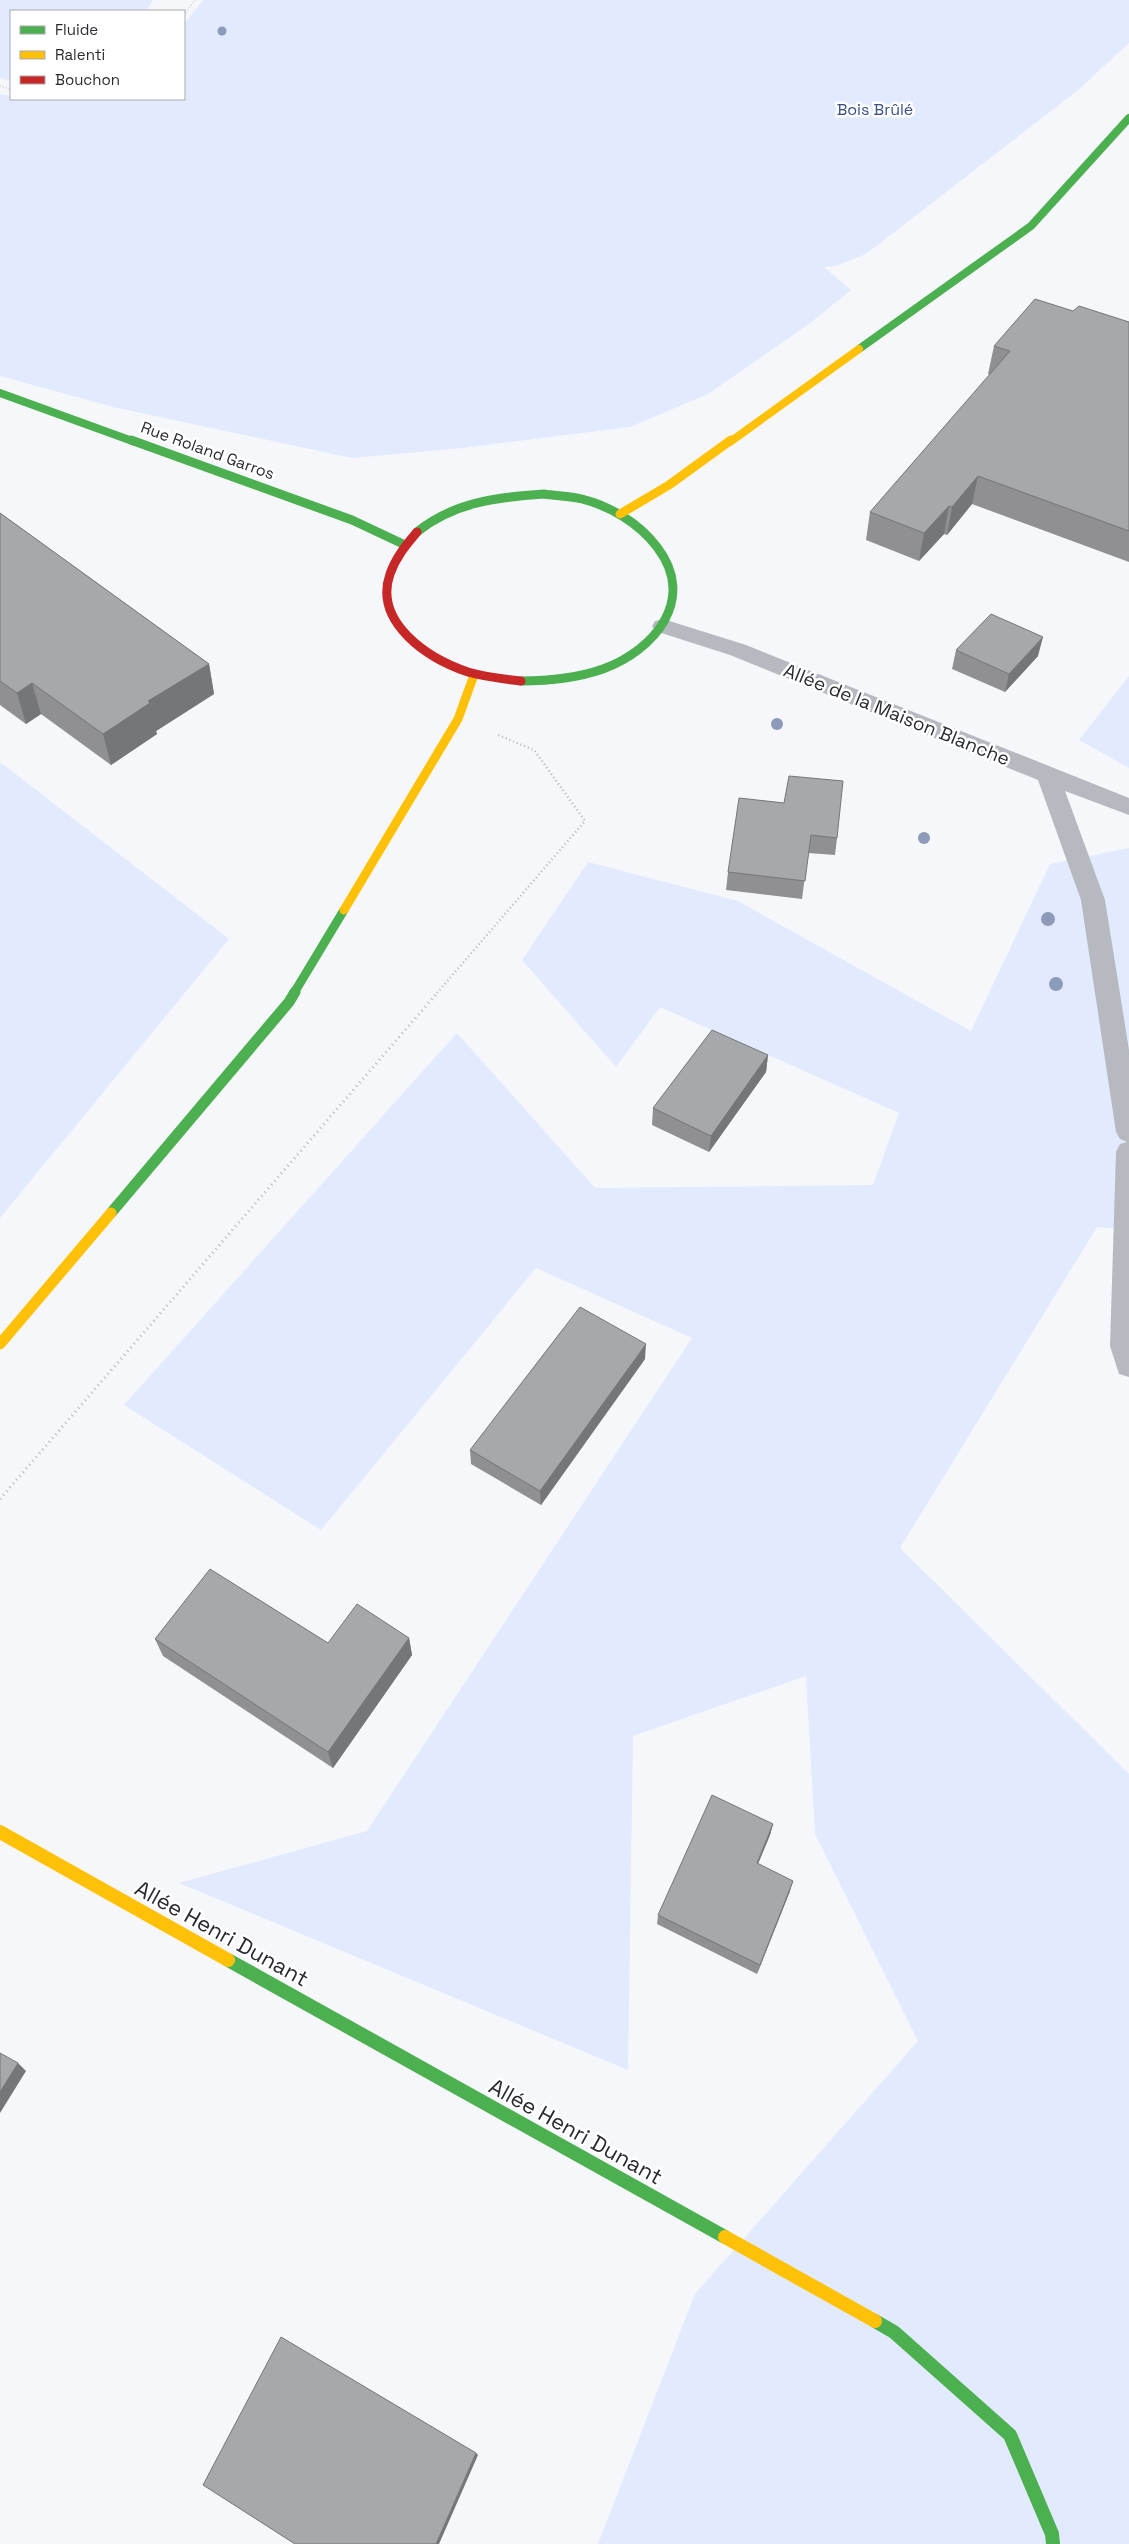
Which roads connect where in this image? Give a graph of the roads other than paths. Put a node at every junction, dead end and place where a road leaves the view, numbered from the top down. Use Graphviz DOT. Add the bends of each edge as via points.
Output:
graph roads {
  1 [pos="1129,118"];
  2 [pos="0,393"];
  3 [pos="620,514"];
  4 [pos="404,544"];
  5 [pos="662,626"];
  6 [pos="474,674"];
  7 [pos="1048,774"];
  8 [pos="1129,807"];
  9 [pos="1129,1132"];
  10 [pos="1129,1152"];
  11 [pos="0,1344"];
  12 [pos="1129,1365"];
  13 [pos="0,1832"];
  14 [pos="1053,2544"];
  1 -- 3 [label="main road" via="1031,226 669,485"];
  2 -- 4 [label="main road, Rue Roland Garros" via="352,520"];
  3 -- 4 [label="main road" via="584,500 560,496 502,496 463,505 429,521"];
  3 -- 5 [label="main road" via="652,536 671,564 675,595"];
  4 -- 6 [label="main road" via="388,572 387,603 403,633 433,658"];
  5 -- 6 [label="main road" via="638,650 604,669 571,677 518,682"];
  5 -- 7 [label="street, Allée de la Maison Blanche" via="738,650"];
  6 -- 11 [label="main road" via="458,719 289,1002"];
  7 -- 8 [label="street, Allée de la Maison Blanche"];
  7 -- 9 [label="street" via="1093,900"];
  10 -- 12 [label="street" via="1124,1346"];
  13 -- 14 [label="main road, Allée Henri Dunant" via="894,2332 1010,2435 1052,2534"];
}
